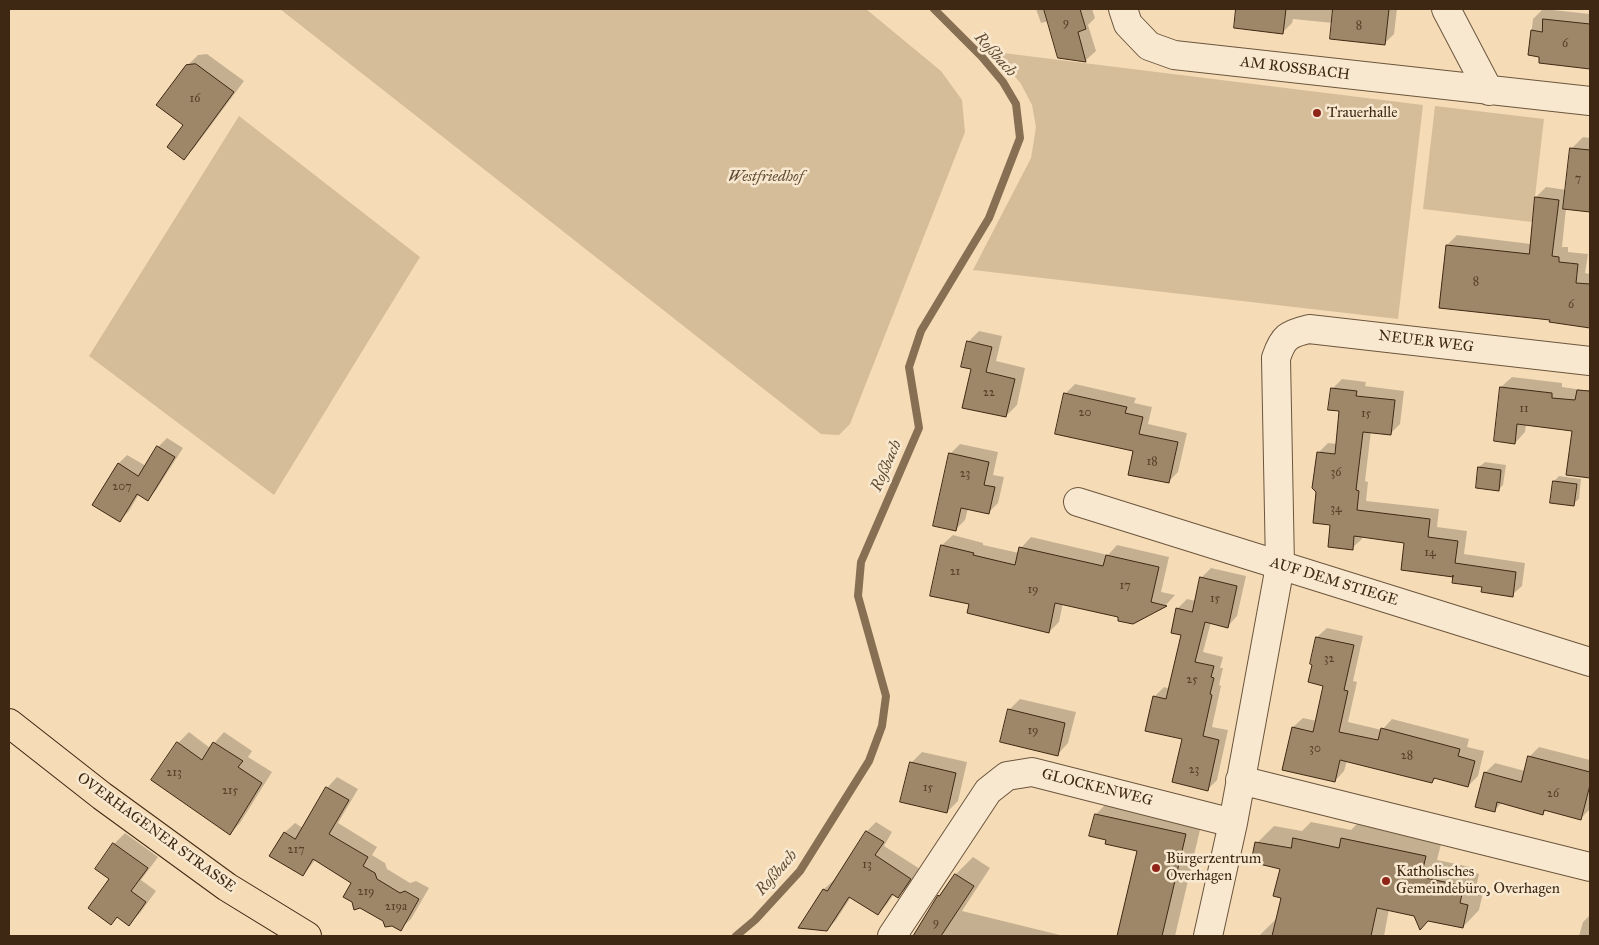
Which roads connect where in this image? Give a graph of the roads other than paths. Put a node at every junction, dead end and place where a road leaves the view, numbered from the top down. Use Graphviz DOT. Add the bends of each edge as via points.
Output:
graph roads {
  1 [pos="1123,9"];
  2 [pos="1446,9"];
  3 [pos="1489,91"];
  4 [pos="1590,101"];
  5 [pos="1590,361"];
  6 [pos="1078,502"];
  7 [pos="1280,566"];
  8 [pos="1590,662"];
  9 [pos="9,724"];
  10 [pos="1240,780"];
  11 [pos="1233,823"];
  12 [pos="1590,867"];
  13 [pos="307,936"];
  14 [pos="892,936"];
  15 [pos="1208,936"];
  1 -- 3 [label="street, AM ROSSBACH" via="1128,24 1149,46 1174,55"];
  2 -- 3 [label="street"];
  3 -- 4 [label="street, AM ROSSBACH"];
  5 -- 7 [label="street, NEUER WEG" via="1309,329 1291,334 1280,344 1276,358"];
  6 -- 7 [label="street, AUF DEM STIEGE"];
  7 -- 8 [label="street, AUF DEM STIEGE"];
  7 -- 10 [label="street"];
  9 -- 13 [label="main road, OVERHAGENER STRASSE" via="227,887"];
  10 -- 11 [label="street"];
  10 -- 12 [label="street"];
  11 -- 14 [label="street, GLOCKENWEG" via="1032,772 1007,776 988,791"];
  11 -- 15 [label="street"];
}
